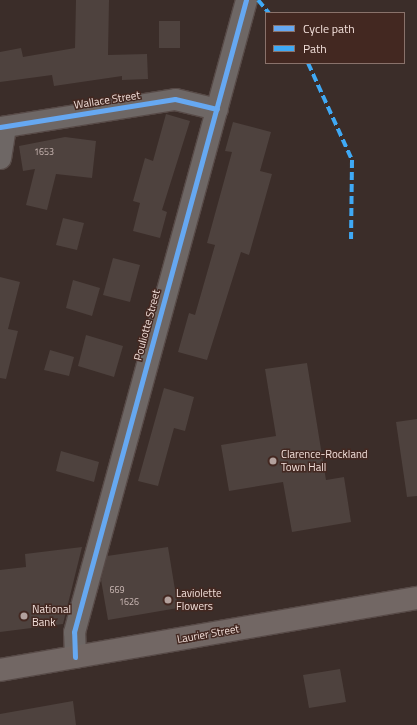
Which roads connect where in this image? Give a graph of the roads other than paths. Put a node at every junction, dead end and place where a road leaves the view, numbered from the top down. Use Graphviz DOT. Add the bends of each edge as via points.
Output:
graph roads {
  1 [pos="246,0"];
  2 [pos="217,108"];
  3 [pos="3,126"];
  4 [pos="0,158"];
  5 [pos="417,598"];
  6 [pos="75,657"];
  7 [pos="0,670"];
  1 -- 2 [label="street, Pouliotte Street"];
  2 -- 3 [label="street, Wallace Street" via="176,99"];
  2 -- 6 [label="street, Pouliotte Street" via="74,632"];
  3 -- 4 [label="street"];
  5 -- 6 [label="main road, Laurier Street"];
  6 -- 7 [label="main road, Laurier Street"];
}
